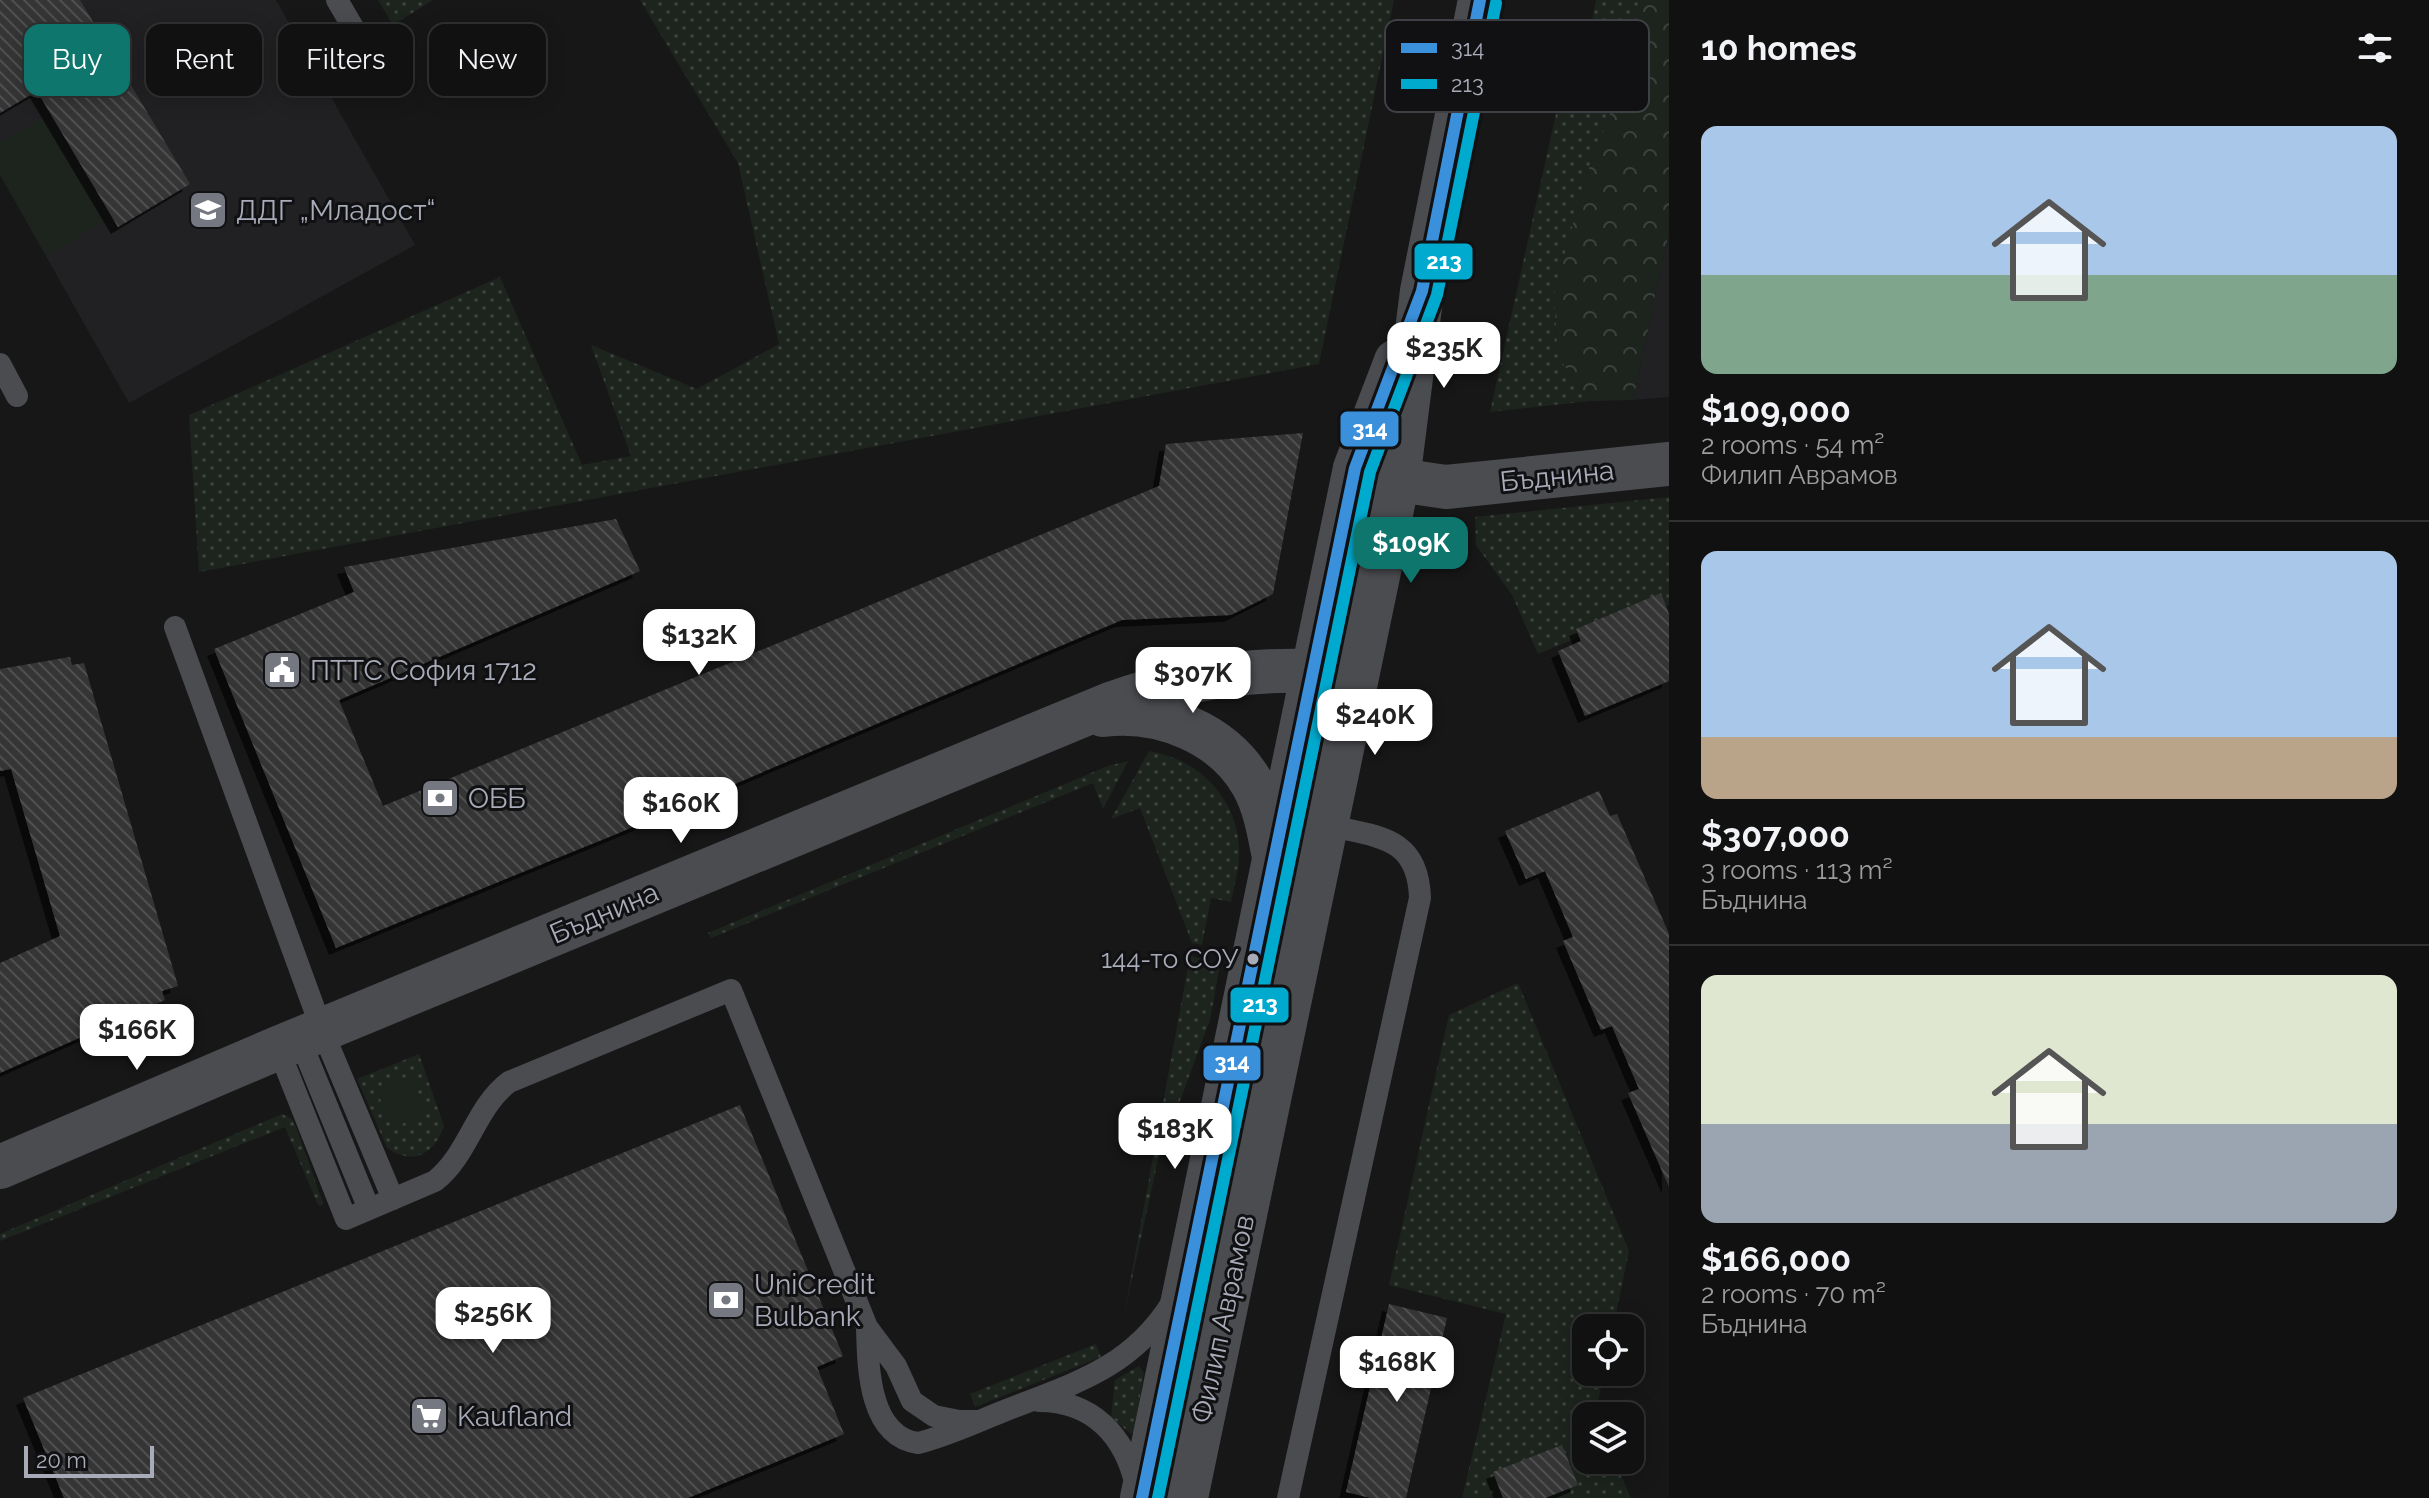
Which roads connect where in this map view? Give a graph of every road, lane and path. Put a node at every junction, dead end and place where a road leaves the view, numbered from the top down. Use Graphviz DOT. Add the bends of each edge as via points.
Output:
graph roads {
  1 [pos="337,0"];
  2 [pos="1480,0"];
  3 [pos="1476,20"];
  4 [pos="351,24"];
  5 [pos="1458,112"];
  6 [pos="1422,291"];
  7 [pos="0,364"];
  8 [pos="17,396"];
  9 [pos="1669,464"];
  10 [pos="1398,480"];
  11 [pos="175,627"];
  12 [pos="1313,670"];
  13 [pos="1357,675"];
  14 [pos="1065,722"];
  15 [pos="1326,825"];
  16 [pos="1274,857"];
  17 [pos="300,1040"];
  18 [pos="0,1167"];
  19 [pos="393,1199"];
  20 [pos="369,1209"];
  21 [pos="1190,1268"];
  22 [pos="867,1327"];
  23 [pos="1026,1402"];
  24 [pos="978,1421"];
  25 [pos="1139,1498"];
  26 [pos="1186,1498"];
  27 [pos="1288,1498"];
  1 -- 4 [label="lane"];
  2 -- 3 [label="street, Филип Аврамов"];
  5 -- 6 [label="street, Филип Аврамов"];
  6 -- 10 [label="street, Филип Аврамов"];
  6 -- 12 [label="street, Филип Аврамов" via="1355,468"];
  7 -- 8 [label="lane"];
  9 -- 10 [label="street, Бъднина" via="1446,487"];
  10 -- 13 [label="street, Филип Аврамов"];
  11 -- 17 [label="lane"];
  12 -- 13 [label="street, Бъднина"];
  12 -- 14 [label="street, Бъднина" via="1204,678 1153,689"];
  12 -- 16 [label="street, Филип Аврамов"];
  13 -- 15 [label="street, Филип Аврамов"];
  14 -- 16 [label="street" via="1139,713 1174,722 1211,741 1252,784"];
  14 -- 17 [label="street, Бъднина"];
  15 -- 26 [label="street, Филип Аврамов"];
  15 -- 27 [label="lane" via="1391,841 1404,851 1415,865 1420,898"];
  16 -- 21 [label="street, Филип Аврамов"];
  17 -- 18 [label="street, Бъднина"];
  17 -- 19 [label="lane"];
  17 -- 20 [label="lane"];
  17 -- 20 [label="lane" via="346,1219"];
  19 -- 20 [label="lane"];
  19 -- 22 [label="lane" via="447,1172 485,1108 509,1082 731,990"];
  21 -- 23 [label="lane" via="1166,1312 1126,1356 1087,1380"];
  21 -- 25 [label="street, Филип Аврамов"];
  22 -- 24 [label="lane" via="896,1366 908,1396 924,1410 945,1419"];
  22 -- 24 [label="lane" via="870,1382 893,1434 918,1443"];
  23 -- 24 [label="lane"];
  23 -- 25 [label="lane" via="1065,1403 1099,1420 1120,1443"];
}
